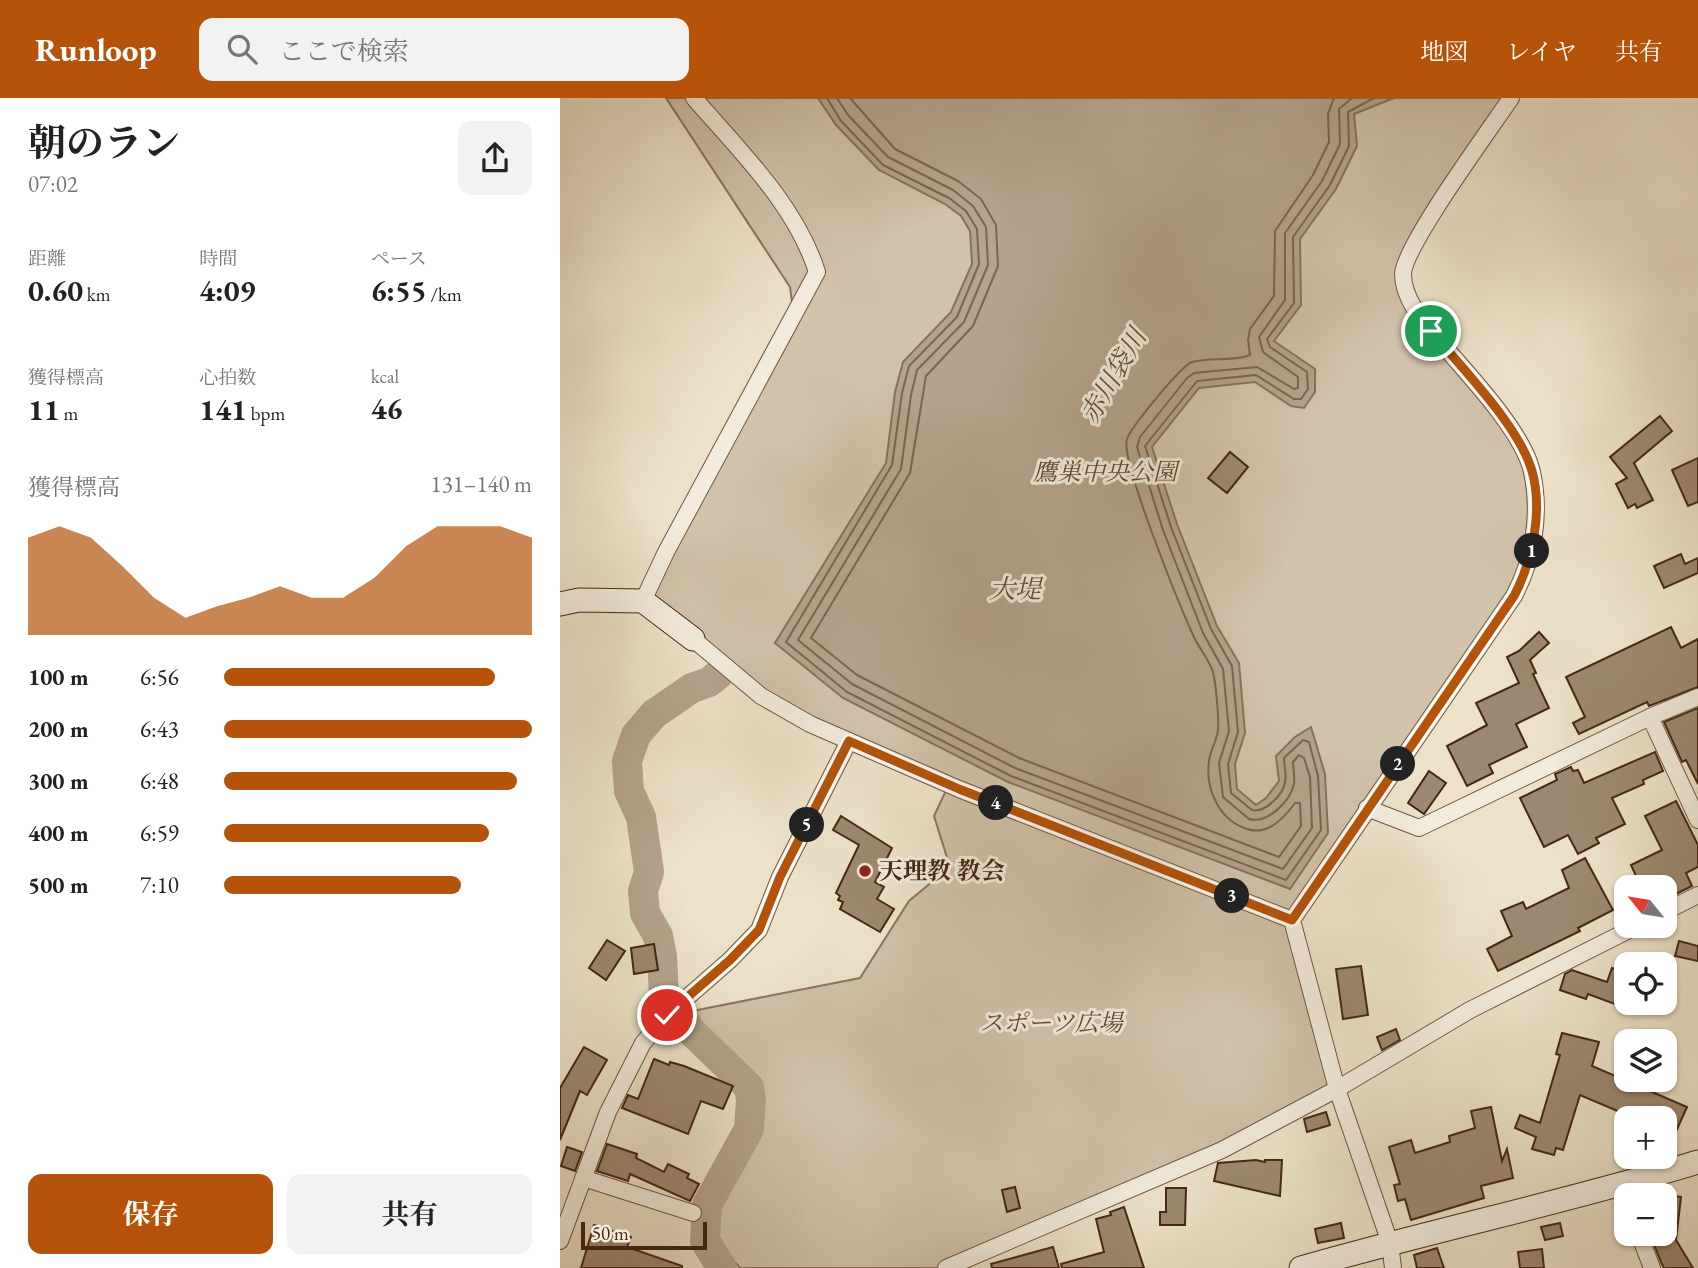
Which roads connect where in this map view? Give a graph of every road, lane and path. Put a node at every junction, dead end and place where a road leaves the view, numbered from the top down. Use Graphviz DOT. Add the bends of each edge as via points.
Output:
graph roads {
  1 [pos="694,98"];
  2 [pos="1511,98"];
  3 [pos="643,601"];
  4 [pos="560,604"];
  5 [pos="693,639"];
  6 [pos="1698,697"];
  7 [pos="1650,717"];
  8 [pos="849,741"];
  9 [pos="1367,808"];
  10 [pos="1698,820"];
  11 [pos="1698,895"];
  12 [pos="1677,906"];
  13 [pos="1292,920"];
  14 [pos="1614,938"];
  15 [pos="1337,1089"];
  16 [pos="1698,1162"];
  17 [pos="583,1178"];
  18 [pos="1651,1183"];
  19 [pos="1614,1194"];
  20 [pos="693,1213"];
  21 [pos="560,1241"];
  22 [pos="1390,1242"];
  23 [pos="1644,1246"];
  24 [pos="946,1268"];
  25 [pos="1301,1268"];
  26 [pos="1393,1268"];
  27 [pos="1652,1268"];
  1 -- 3 [label="street" via="790,216 809,247 817,272"];
  2 -- 9 [label="street" via="1416,241 1403,273 1410,302 1503,417 1532,470 1534,541 1514,596"];
  3 -- 4 [label="street"];
  3 -- 5 [label="street"];
  5 -- 8 [label="street" via="761,696"];
  6 -- 7 [label="street"];
  7 -- 9 [label="street" via="1419,828"];
  7 -- 10 [label="street"];
  8 -- 13 [label="street"];
  8 -- 17 [label="street" via="780,877 759,930 643,1043 608,1112"];
  9 -- 13 [label="street"];
  11 -- 12 [label="street"];
  13 -- 15 [label="street"];
  14 -- 15 [label="street" via="1470,1010"];
  15 -- 22 [label="street"];
  15 -- 24 [label="street" via="1222,1150"];
  16 -- 18 [label="street"];
  17 -- 20 [label="street"];
  17 -- 21 [label="street"];
  19 -- 22 [label="street"];
  22 -- 25 [label="street"];
  22 -- 26 [label="street"];
  23 -- 27 [label="street"];
}
